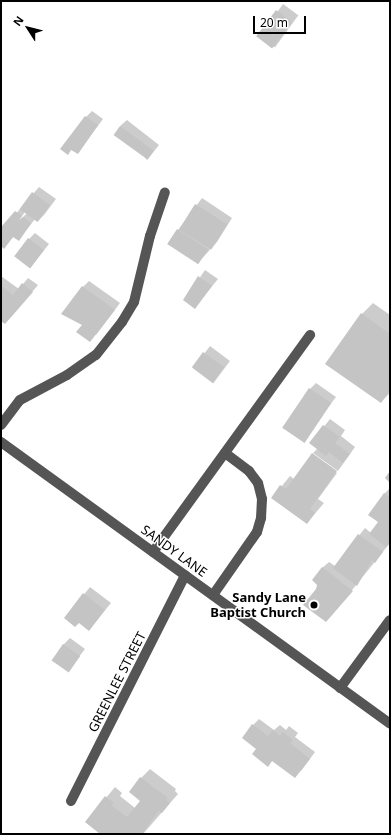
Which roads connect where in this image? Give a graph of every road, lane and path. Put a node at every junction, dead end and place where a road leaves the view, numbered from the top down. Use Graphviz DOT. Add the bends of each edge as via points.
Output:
graph roads {
  1 [pos="165,192"];
  2 [pos="310,335"];
  3 [pos="1,425"];
  4 [pos="1,442"];
  5 [pos="225,453"];
  6 [pos="153,552"];
  7 [pos="185,575"];
  8 [pos="213,595"];
  9 [pos="390,620"];
  10 [pos="340,688"];
  11 [pos="390,724"];
  12 [pos="71,801"];
  1 -- 3 [label="street" via="150,236 134,302 122,322 96,355 67,375 20,400"];
  2 -- 5 [label="street"];
  4 -- 6 [label="street, SANDY LANE"];
  5 -- 6 [label="street"];
  5 -- 8 [label="street" via="249,471 258,483 262,499 261,518 257,532"];
  6 -- 7 [label="street, SANDY LANE"];
  7 -- 8 [label="street, SANDY LANE"];
  7 -- 12 [label="street, GREENLEE STREET"];
  8 -- 10 [label="street, SANDY LANE"];
  9 -- 10 [label="street"];
  10 -- 11 [label="street, SANDY LANE"];
}
